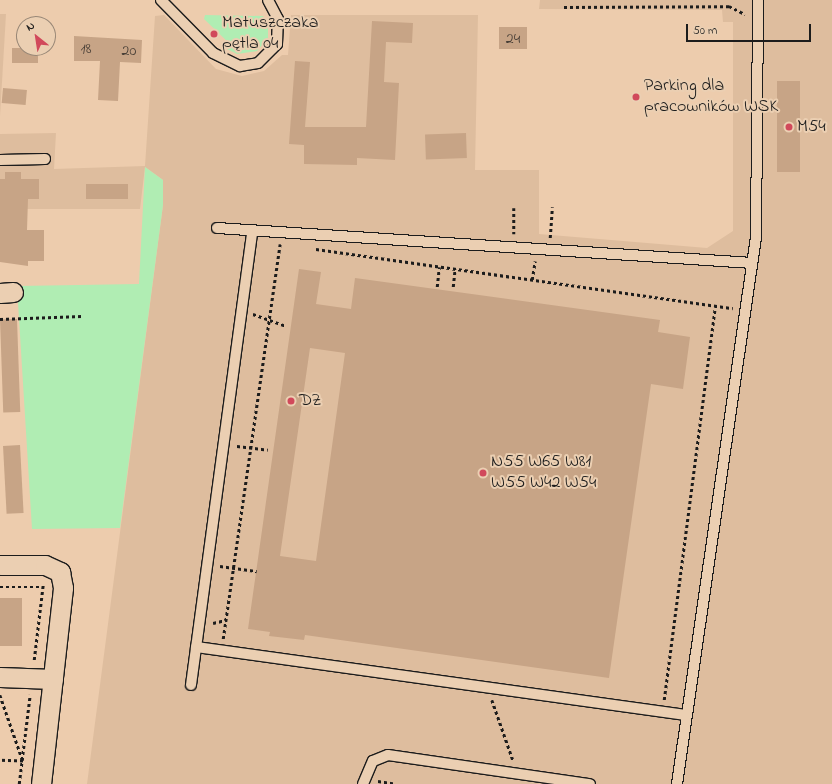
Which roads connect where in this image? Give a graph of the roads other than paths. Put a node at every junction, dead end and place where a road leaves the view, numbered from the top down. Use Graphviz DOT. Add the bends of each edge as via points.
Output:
graph roads {
  1 [pos="161,0"];
  2 [pos="268,0"];
  3 [pos="758,0"];
  4 [pos="45,159"];
  5 [pos="0,160"];
  6 [pos="216,228"];
  7 [pos="252,231"];
  8 [pos="752,263"];
  9 [pos="0,560"];
  10 [pos="0,565"];
  11 [pos="196,647"];
  12 [pos="0,677"];
  13 [pos="53,679"];
  14 [pos="191,684"];
  15 [pos="686,715"];
  16 [pos="41,784"];
  17 [pos="364,784"];
  18 [pos="590,784"];
  19 [pos="677,784"];
  1 -- 2 [label="lane" via="213,53 240,66 258,63 277,44 280,27"];
  3 -- 8 [label="lane" via="757,220"];
  4 -- 5 [label="lane"];
  6 -- 7 [label="lane"];
  7 -- 8 [label="lane"];
  7 -- 11 [label="lane"];
  8 -- 15 [label="lane"];
  9 -- 10 [label="street"];
  10 -- 13 [label="street" via="45,565 60,572 63,588"];
  11 -- 14 [label="lane"];
  11 -- 15 [label="lane"];
  12 -- 13 [label="street"];
  13 -- 16 [label="street"];
  15 -- 19 [label="lane"];
  17 -- 18 [label="lane" via="373,760 388,755"];
}
